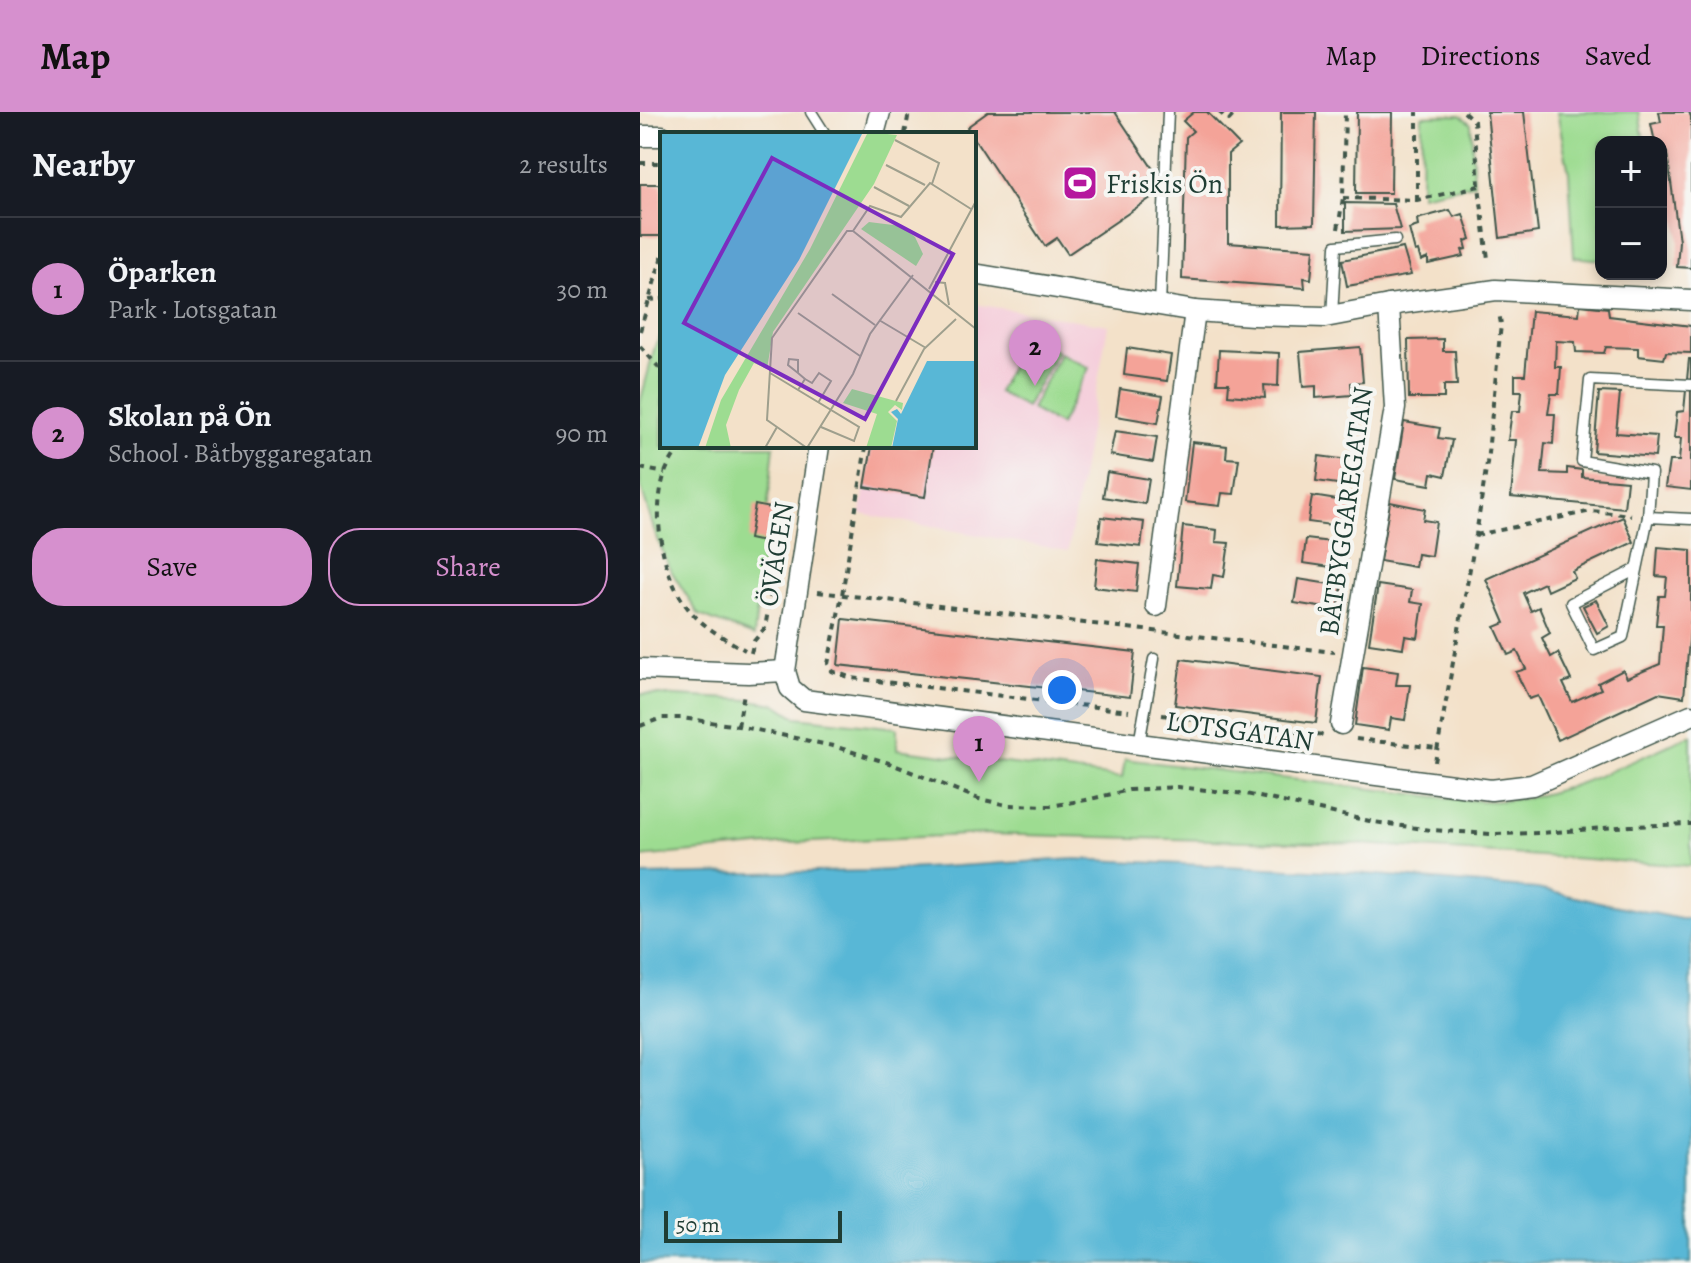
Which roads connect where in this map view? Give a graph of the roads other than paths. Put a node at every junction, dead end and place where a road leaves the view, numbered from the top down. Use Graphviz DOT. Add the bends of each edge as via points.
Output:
graph roads {
  1 [pos="811,112"];
  2 [pos="880,112"];
  3 [pos="1168,112"];
  4 [pos="824,132"];
  5 [pos="875,132"];
  6 [pos="1395,240"];
  7 [pos="976,274"];
  8 [pos="1691,300"];
  9 [pos="1160,305"];
  10 [pos="1389,305"];
  11 [pos="1195,311"];
  12 [pos="1332,316"];
  13 [pos="1691,385"];
  14 [pos="819,448"];
  15 [pos="1648,517"];
  16 [pos="1691,519"];
  17 [pos="1637,569"];
  18 [pos="1156,606"];
  19 [pos="1154,659"];
  20 [pos="640,669"];
  21 [pos="785,671"];
  22 [pos="1691,715"];
  23 [pos="1338,733"];
  24 [pos="1139,744"];
  1 -- 4 [label="lane"];
  2 -- 5 [label="street"];
  3 -- 9 [label="lane"];
  6 -- 12 [label="lane" via="1336,246"];
  7 -- 9 [label="street"];
  8 -- 10 [label="street" via="1496,290"];
  9 -- 11 [label="street"];
  10 -- 12 [label="street"];
  10 -- 23 [label="street, BÅTBYGGAREGATAN" via="1395,408"];
  11 -- 12 [label="street"];
  11 -- 18 [label="street"];
  13 -- 15 [label="lane" via="1590,380 1582,461 1651,473"];
  14 -- 21 [label="street, ÖVÄGEN"];
  15 -- 16 [label="lane"];
  15 -- 17 [label="lane"];
  17 -- 17 [label="lane" via="1571,603 1594,650 1623,637"];
  19 -- 24 [label="lane"];
  20 -- 21 [label="street"];
  21 -- 24 [label="street, LOTSGATAN" via="790,688 804,700"];
  22 -- 24 [label="street, LOTSGATAN" via="1532,785 1491,790"];
}
